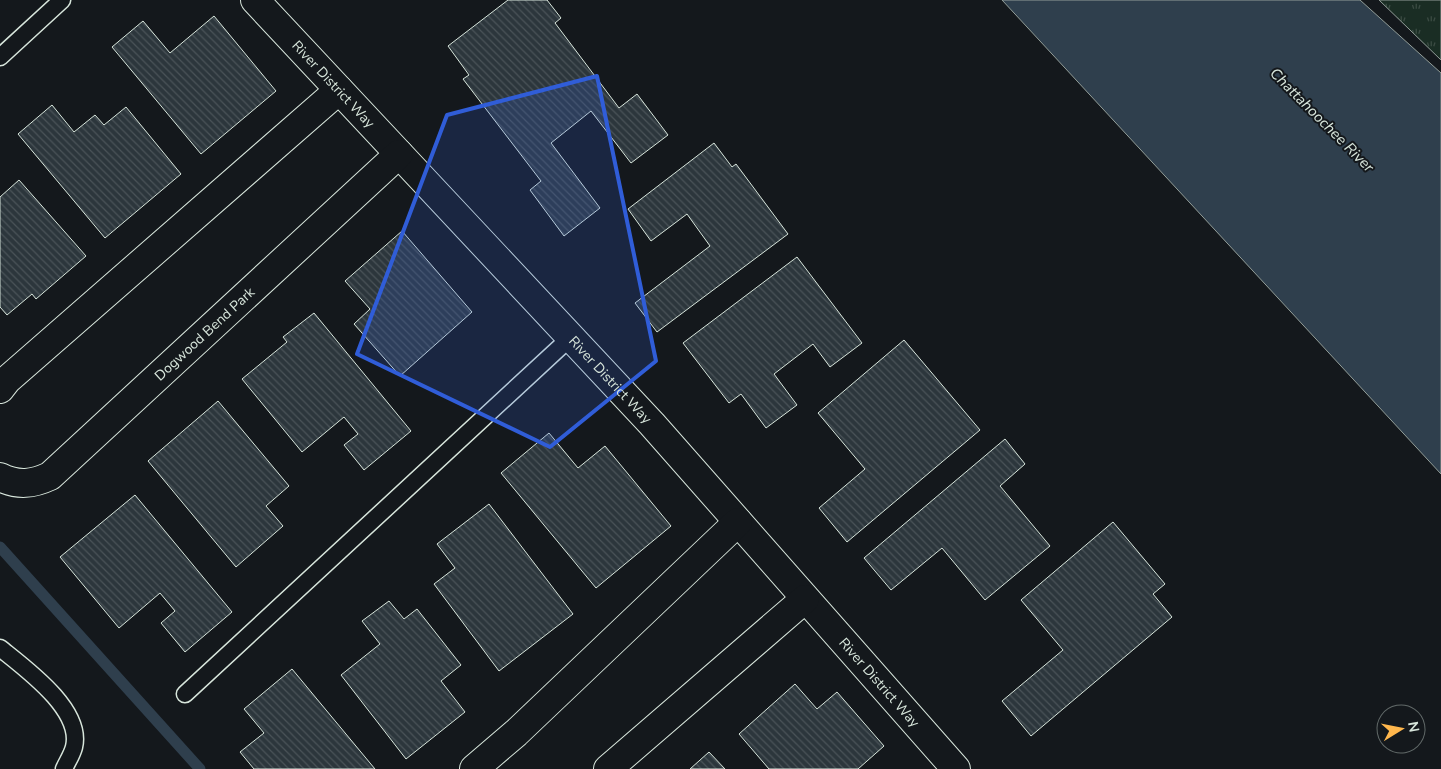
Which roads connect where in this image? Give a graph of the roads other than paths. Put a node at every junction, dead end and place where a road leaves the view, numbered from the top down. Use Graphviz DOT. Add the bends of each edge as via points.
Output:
graph roads {
  1 [pos="62,0"];
  2 [pos="255,0"];
  3 [pos="0,58"];
  4 [pos="339,90"];
  5 [pos="399,154"];
  6 [pos="571,337"];
  7 [pos="0,389"];
  8 [pos="0,477"];
  9 [pos="738,522"];
  10 [pos="805,599"];
  11 [pos="0,648"];
  12 [pos="185,694"];
  13 [pos="64,769"];
  14 [pos="474,769"];
  15 [pos="608,769"];
  16 [pos="956,769"];
  1 -- 3 [label="lane"];
  2 -- 4 [label="street, River District Way"];
  4 -- 5 [label="street, River District Way"];
  4 -- 7 [label="street"];
  5 -- 6 [label="street, River District Way"];
  5 -- 8 [label="street, Dogwood Bend Park" via="50,476 34,483 10,482"];
  6 -- 9 [label="street, River District Way"];
  6 -- 12 [label="lane"];
  9 -- 10 [label="street, River District Way"];
  9 -- 14 [label="street"];
  10 -- 15 [label="street"];
  10 -- 16 [label="street, River District Way"];
  11 -- 13 [label="lane" via="33,675 63,707 73,726 74,747"];
}
